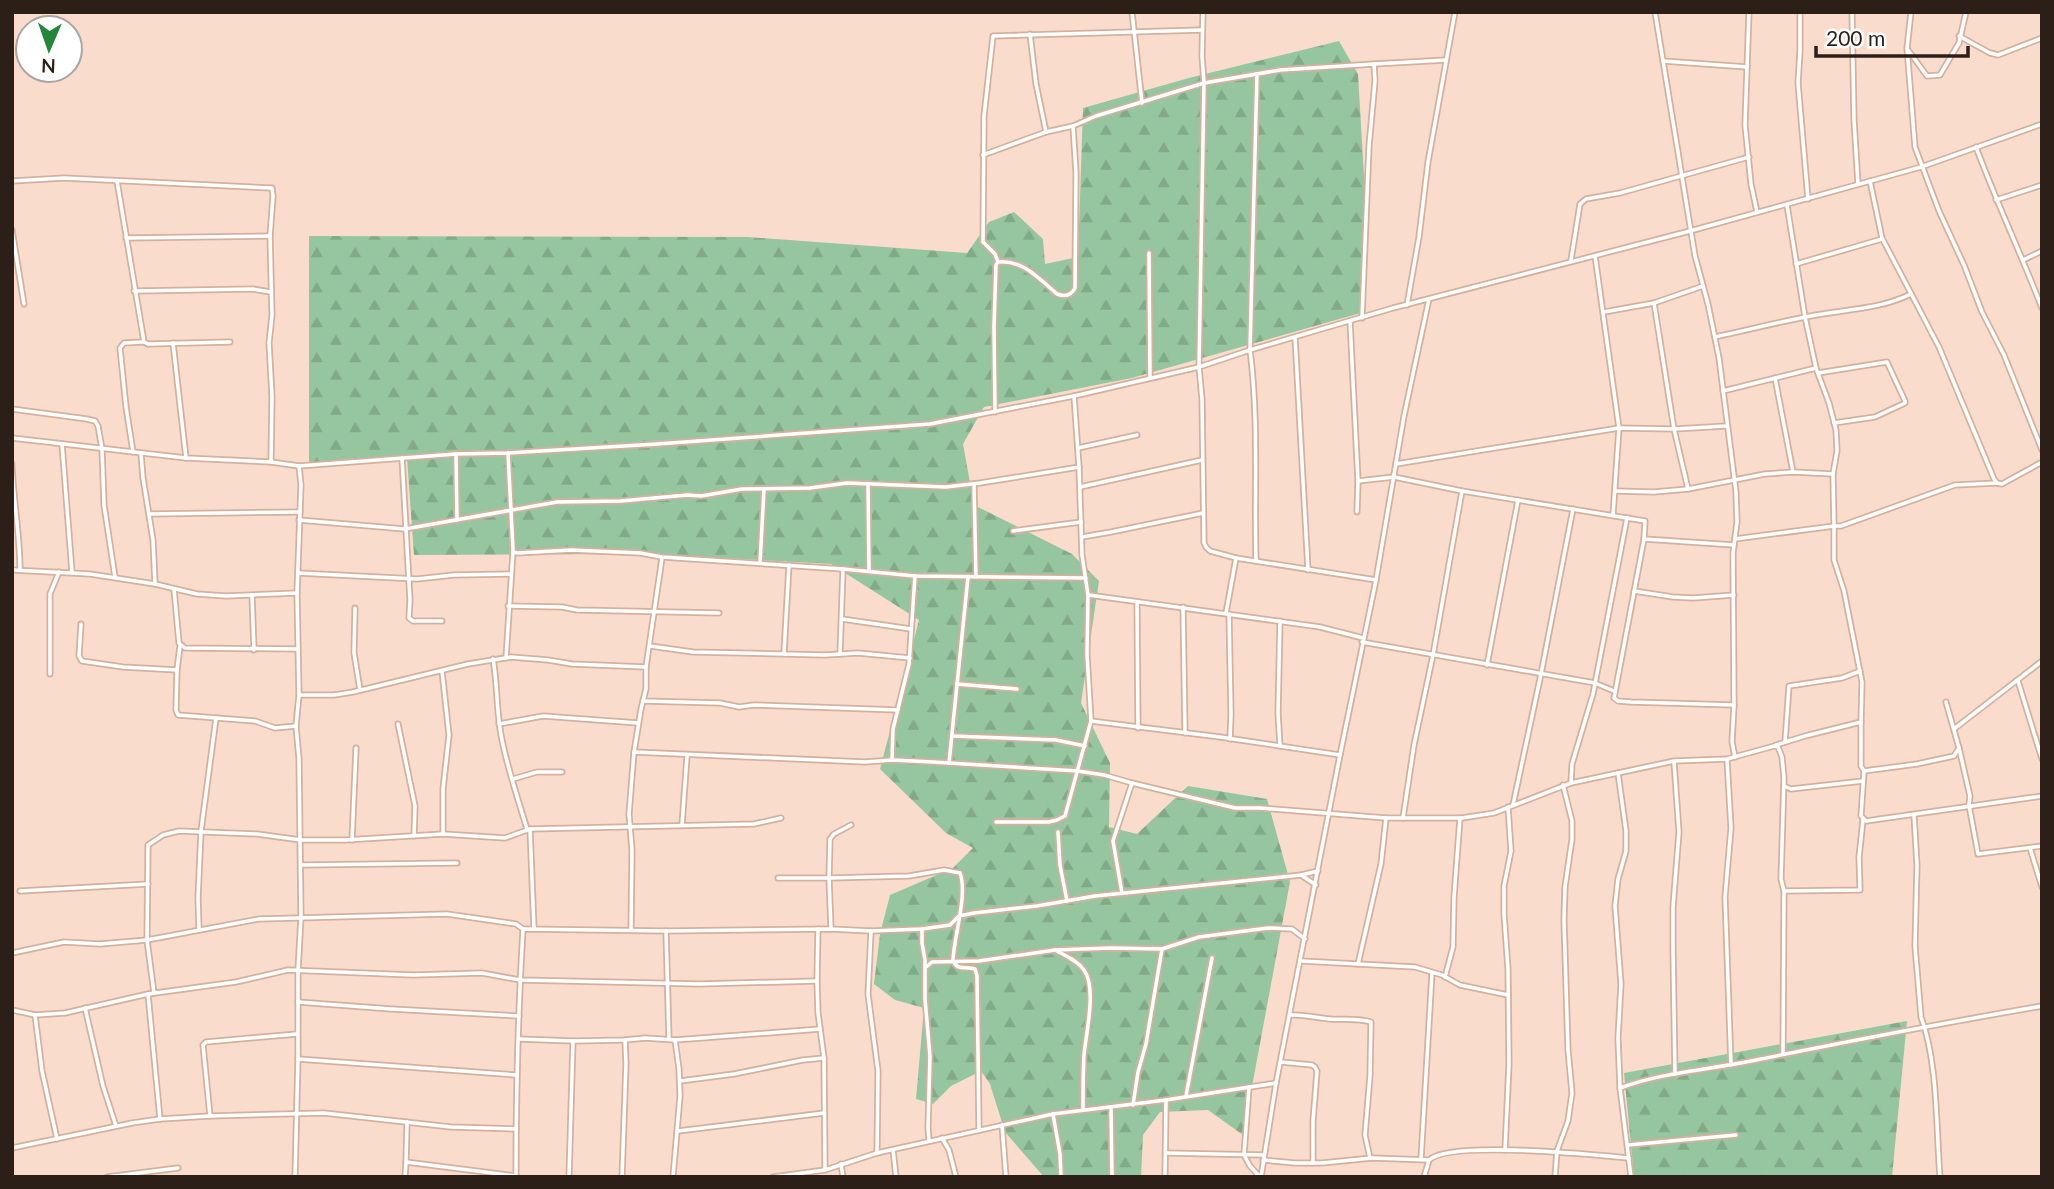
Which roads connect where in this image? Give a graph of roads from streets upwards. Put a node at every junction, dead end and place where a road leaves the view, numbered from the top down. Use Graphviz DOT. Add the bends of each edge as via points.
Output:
graph roads {
  1 [pos="1132,12"];
  2 [pos="1203,12"];
  3 [pos="1455,12"];
  4 [pos="1655,12"];
  5 [pos="1748,12"];
  6 [pos="1800,12"];
  7 [pos="1852,12"];
  8 [pos="1911,12"];
  9 [pos="1973,12"];
  10 [pos="1967,13"];
  11 [pos="1202,30"];
  12 [pos="1133,31"];
  13 [pos="1030,34"];
  14 [pos="1959,36"];
  15 [pos="2042,38"];
  16 [pos="1907,48"];
  17 [pos="1446,60"];
  18 [pos="1663,61"];
  19 [pos="1374,64"];
  20 [pos="1747,67"];
  21 [pos="1257,74"];
  22 [pos="1205,83"];
  23 [pos="1142,103"];
  24 [pos="2042,124"];
  25 [pos="1073,126"];
  26 [pos="1045,132"];
  27 [pos="1976,147"];
  28 [pos="983,155"];
  29 [pos="1749,157"];
  30 [pos="1921,167"];
  31 [pos="1681,175"];
  32 [pos="12,181"];
  33 [pos="117,181"];
  34 [pos="1870,181"];
  35 [pos="1857,184"];
  36 [pos="2042,185"];
  37 [pos="1808,199"];
  38 [pos="1996,200"];
  39 [pos="1787,205"];
  40 [pos="1757,213"];
  41 [pos="12,230"];
  42 [pos="1690,231"];
  43 [pos="270,236"];
  44 [pos="126,238"];
  45 [pos="1882,238"];
  46 [pos="2042,251"];
  47 [pos="1149,253"];
  48 [pos="1595,256"];
  49 [pos="2023,260"];
  50 [pos="1571,261"];
  51 [pos="998,262"];
  52 [pos="1796,264"];
  53 [pos="12,267"];
  54 [pos="18,267"];
  55 [pos="1703,286"];
  56 [pos="134,291"];
  57 [pos="270,292"];
  58 [pos="1911,294"];
  59 [pos="1429,299"];
  60 [pos="1654,303"];
  61 [pos="24,304"];
  62 [pos="1407,305"];
  63 [pos="2042,308"];
  64 [pos="1603,312"];
  65 [pos="1362,317"];
  66 [pos="1805,317"];
  67 [pos="1350,321"];
  68 [pos="1295,337"];
  69 [pos="1715,337"];
  70 [pos="144,342"];
  71 [pos="230,342"];
  72 [pos="173,343"];
  73 [pos="1250,350"];
  74 [pos="1199,367"];
  75 [pos="1816,368"];
  76 [pos="1818,373"];
  77 [pos="1150,378"];
  78 [pos="1775,378"];
  79 [pos="1722,391"];
  80 [pos="1074,396"];
  81 [pos="12,409"];
  82 [pos="995,412"];
  83 [pos="1834,423"];
  84 [pos="1726,426"];
  85 [pos="1619,428"];
  86 [pos="1674,429"];
  87 [pos="1137,435"];
  88 [pos="12,438"];
  89 [pos="62,444"];
  90 [pos="1078,448"];
  91 [pos="102,449"];
  92 [pos="2042,450"];
  93 [pos="133,452"];
  94 [pos="141,453"];
  95 [pos="508,453"];
  96 [pos="456,454"];
  97 [pos="186,458"];
  98 [pos="402,458"];
  99 [pos="1202,460"];
  100 [pos="271,462"];
  101 [pos="2042,462"];
  102 [pos="12,464"];
  103 [pos="1396,464"];
  104 [pos="299,466"];
  105 [pos="1079,467"];
  106 [pos="1793,472"];
  107 [pos="1833,474"];
  108 [pos="1394,477"];
  109 [pos="1734,480"];
  110 [pos="1358,481"];
  111 [pos="1997,483"];
  112 [pos="868,484"];
  113 [pos="974,484"];
  114 [pos="1080,487"];
  115 [pos="764,488"];
  116 [pos="1688,489"];
  117 [pos="13,490"];
  118 [pos="1462,491"];
  119 [pos="1615,491"];
  120 [pos="1518,500"];
  121 [pos="1573,509"];
  122 [pos="299,512"];
  123 [pos="510,512"];
  124 [pos="1357,512"];
  125 [pos="1203,513"];
  126 [pos="149,514"];
  127 [pos="1613,515"];
  128 [pos="1627,518"];
  129 [pos="299,520"];
  130 [pos="457,520"];
  131 [pos="1081,522"];
  132 [pos="1834,526"];
  133 [pos="405,529"];
  134 [pos="1013,531"];
  135 [pos="1081,537"];
  136 [pos="1644,539"];
  137 [pos="1735,539"];
  138 [pos="1734,545"];
  139 [pos="513,552"];
  140 [pos="662,557"];
  141 [pos="1236,558"];
  142 [pos="1256,561"];
  143 [pos="760,563"];
  144 [pos="789,565"];
  145 [pos="843,569"];
  146 [pos="12,570"];
  147 [pos="20,570"];
  148 [pos="1308,570"];
  149 [pos="869,571"];
  150 [pos="60,572"];
  151 [pos="72,572"];
  152 [pos="298,573"];
  153 [pos="511,575"];
  154 [pos="915,576"];
  155 [pos="115,578"];
  156 [pos="408,578"];
  157 [pos="968,578"];
  158 [pos="976,578"];
  159 [pos="1086,578"];
  160 [pos="1376,580"];
  161 [pos="156,584"];
  162 [pos="174,589"];
  163 [pos="1634,590"];
  164 [pos="298,593"];
  165 [pos="252,595"];
  166 [pos="1088,595"];
  167 [pos="1734,595"];
  168 [pos="1137,601"];
  169 [pos="508,606"];
  170 [pos="1184,607"];
  171 [pos="355,608"];
  172 [pos="653,612"];
  173 [pos="719,613"];
  174 [pos="1228,613"];
  175 [pos="842,619"];
  176 [pos="442,621"];
  177 [pos="1280,621"];
  178 [pos="81,624"];
  179 [pos="912,629"];
  180 [pos="1363,640"];
  181 [pos="180,646"];
  182 [pos="650,646"];
  183 [pos="297,649"];
  184 [pos="254,650"];
  185 [pos="785,653"];
  186 [pos="840,654"];
  187 [pos="1433,655"];
  188 [pos="506,658"];
  189 [pos="910,658"];
  190 [pos="493,659"];
  191 [pos="2042,661"];
  192 [pos="1488,665"];
  193 [pos="646,667"];
  194 [pos="177,670"];
  195 [pos="442,671"];
  196 [pos="1860,671"];
  197 [pos="50,674"];
  198 [pos="1541,674"];
  199 [pos="2018,681"];
  200 [pos="1595,683"];
  201 [pos="957,684"];
  202 [pos="1017,689"];
  203 [pos="360,690"];
  204 [pos="1615,691"];
  205 [pos="299,695"];
  206 [pos="643,701"];
  207 [pos="1945,702"];
  208 [pos="1734,705"];
  209 [pos="898,710"];
  210 [pos="216,718"];
  211 [pos="1091,721"];
  212 [pos="1861,722"];
  213 [pos="638,723"];
  214 [pos="398,724"];
  215 [pos="499,724"];
  216 [pos="296,726"];
  217 [pos="1138,728"];
  218 [pos="1954,729"];
  219 [pos="1185,733"];
  220 [pos="952,736"];
  221 [pos="1230,739"];
  222 [pos="1785,743"];
  223 [pos="1085,746"];
  224 [pos="1280,746"];
  225 [pos="1774,746"];
  226 [pos="356,748"];
  227 [pos="1959,748"];
  228 [pos="634,752"];
  229 [pos="1340,755"];
  230 [pos="687,756"];
  231 [pos="1735,757"];
  232 [pos="1727,759"];
  233 [pos="2042,759"];
  234 [pos="892,760"];
  235 [pos="1674,761"];
  236 [pos="948,764"];
  237 [pos="1078,771"];
  238 [pos="1864,771"];
  239 [pos="562,772"];
  240 [pos="1618,773"];
  241 [pos="513,779"];
  242 [pos="1863,781"];
  243 [pos="1132,783"];
  244 [pos="1571,783"];
  245 [pos="1563,785"];
  246 [pos="1784,786"];
  247 [pos="2042,796"];
  248 [pos="1969,805"];
  249 [pos="1510,806"];
  250 [pos="1329,814"];
  251 [pos="1914,815"];
  252 [pos="781,818"];
  253 [pos="1386,818"];
  254 [pos="1403,818"];
  255 [pos="1460,818"];
  256 [pos="1863,820"];
  257 [pos="996,822"];
  258 [pos="682,825"];
  259 [pos="851,825"];
  260 [pos="630,826"];
  261 [pos="528,829"];
  262 [pos="201,831"];
  263 [pos="1058,832"];
  264 [pos="443,834"];
  265 [pos="414,836"];
  266 [pos="301,840"];
  267 [pos="352,840"];
  268 [pos="2042,846"];
  269 [pos="2030,848"];
  270 [pos="457,863"];
  271 [pos="301,865"];
  272 [pos="1318,871"];
  273 [pos="1301,875"];
  274 [pos="778,878"];
  275 [pos="830,878"];
  276 [pos="148,884"];
  277 [pos="1315,886"];
  278 [pos="2042,887"];
  279 [pos="20,891"];
  280 [pos="1784,891"];
  281 [pos="1122,893"];
  282 [pos="1067,901"];
  283 [pos="959,916"];
  284 [pos="301,917"];
  285 [pos="199,929"];
  286 [pos="523,929"];
  287 [pos="534,929"];
  288 [pos="818,929"];
  289 [pos="831,929"];
  290 [pos="922,929"];
  291 [pos="631,930"];
  292 [pos="666,931"];
  293 [pos="871,931"];
  294 [pos="1305,939"];
  295 [pos="147,940"];
  296 [pos="1162,949"];
  297 [pos="1055,950"];
  298 [pos="12,953"];
  299 [pos="1212,957"];
  300 [pos="953,960"];
  301 [pos="1301,961"];
  302 [pos="1358,964"];
  303 [pos="925,968"];
  304 [pos="298,970"];
  305 [pos="1432,972"];
  306 [pos="1445,977"];
  307 [pos="520,980"];
  308 [pos="817,981"];
  309 [pos="667,983"];
  310 [pos="154,993"];
  311 [pos="148,994"];
  312 [pos="1508,995"];
  313 [pos="298,1002"];
  314 [pos="2042,1006"];
  315 [pos="85,1009"];
  316 [pos="12,1010"];
  317 [pos="35,1015"];
  318 [pos="1290,1015"];
  319 [pos="519,1016"];
  320 [pos="1924,1026"];
  321 [pos="820,1029"];
  322 [pos="297,1034"];
  323 [pos="519,1038"];
  324 [pos="669,1039"];
  325 [pos="625,1040"];
  326 [pos="675,1040"];
  327 [pos="573,1041"];
  328 [pos="1783,1054"];
  329 [pos="824,1058"];
  330 [pos="298,1059"];
  331 [pos="1281,1062"];
  332 [pos="1731,1065"];
  333 [pos="1675,1074"];
  334 [pos="516,1075"];
  335 [pos="680,1081"];
  336 [pos="1276,1083"];
  337 [pos="1249,1087"];
  338 [pos="1620,1088"];
  339 [pos="1186,1097"];
  340 [pos="1166,1100"];
  341 [pos="1133,1105"];
  342 [pos="1111,1108"];
  343 [pos="1083,1110"];
  344 [pos="297,1113"];
  345 [pos="824,1113"];
  346 [pos="1053,1114"];
  347 [pos="210,1116"];
  348 [pos="160,1119"];
  349 [pos="407,1122"];
  350 [pos="1002,1125"];
  351 [pos="116,1126"];
  352 [pos="516,1129"];
  353 [pos="979,1130"];
  354 [pos="678,1131"];
  355 [pos="1736,1135"];
  356 [pos="942,1138"];
  357 [pos="57,1139"];
  358 [pos="929,1141"];
  359 [pos="1628,1145"];
  360 [pos="12,1148"];
  361 [pos="893,1150"];
  362 [pos="1505,1150"];
  363 [pos="1557,1151"];
  364 [pos="877,1153"];
  365 [pos="1166,1153"];
  366 [pos="1244,1155"];
  367 [pos="1264,1157"];
  368 [pos="1370,1158"];
  369 [pos="1629,1158"];
  370 [pos="1421,1159"];
  371 [pos="1429,1160"];
  372 [pos="406,1161"];
  373 [pos="1313,1163"];
  374 [pos="841,1164"];
  375 [pos="178,1168"];
  376 [pos="825,1170"];
  377 [pos="516,1176"];
  378 [pos="785,1176"];
  379 [pos="107,1177"];
  380 [pos="295,1177"];
  381 [pos="405,1177"];
  382 [pos="569,1177"];
  383 [pos="622,1177"];
  384 [pos="673,1177"];
  385 [pos="773,1177"];
  386 [pos="843,1177"];
  387 [pos="896,1177"];
  388 [pos="956,1177"];
  389 [pos="1006,1177"];
  390 [pos="1061,1177"];
  391 [pos="1112,1177"];
  392 [pos="1166,1177"];
  393 [pos="1260,1177"];
  394 [pos="1424,1177"];
  395 [pos="1555,1177"];
  396 [pos="1631,1177"];
  397 [pos="1940,1177"];
  1 -- 12 [label="street"];
  2 -- 11 [label="street"];
  3 -- 17 [label="street"];
  4 -- 18 [label="street"];
  5 -- 20 [label="street"];
  6 -- 37 [label="street" via="1798,83"];
  7 -- 35 [label="street"];
  8 -- 16 [label="street"];
  9 -- 10 [label="street"];
  10 -- 14 [label="street"];
  11 -- 12 [label="street"];
  11 -- 22 [label="street"];
  12 -- 13 [label="street"];
  12 -- 23 [label="street"];
  13 -- 26 [label="street"];
  13 -- 28 [label="street" via="993,36"];
  14 -- 15 [label="street" via="1998,55"];
  14 -- 16 [label="street" via="1938,76 1927,76"];
  16 -- 30 [label="street" via="1914,147"];
  17 -- 19 [label="street"];
  17 -- 62 [label="street"];
  18 -- 20 [label="street"];
  18 -- 31 [label="street"];
  19 -- 21 [label="street"];
  19 -- 65 [label="street"];
  20 -- 29 [label="street"];
  21 -- 22 [label="street"];
  21 -- 73 [label="street"];
  22 -- 23 [label="street"];
  22 -- 74 [label="street"];
  23 -- 25 [label="street"];
  24 -- 27 [label="street"];
  25 -- 26 [label="street"];
  25 -- 51 [label="street" via="1073,292 1057,294 1023,266"];
  26 -- 28 [label="street"];
  27 -- 30 [label="street"];
  27 -- 38 [label="street"];
  28 -- 51 [label="street" via="983,242"];
  29 -- 31 [label="street"];
  29 -- 40 [label="street"];
  30 -- 34 [label="street"];
  30 -- 92 [label="street"];
  31 -- 42 [label="street"];
  31 -- 50 [label="street" via="1586,199 1580,204"];
  32 -- 33 [label="street"];
  33 -- 43 [label="street" via="270,187"];
  33 -- 44 [label="street"];
  34 -- 35 [label="street"];
  34 -- 45 [label="street"];
  35 -- 37 [label="street"];
  36 -- 38 [label="street"];
  37 -- 39 [label="street"];
  38 -- 49 [label="street"];
  39 -- 40 [label="street"];
  39 -- 52 [label="street"];
  40 -- 42 [label="street"];
  41 -- 54 [label="street"];
  42 -- 48 [label="street"];
  42 -- 55 [label="street"];
  43 -- 44 [label="street"];
  43 -- 57 [label="street"];
  44 -- 56 [label="street"];
  45 -- 52 [label="street"];
  45 -- 58 [label="street"];
  46 -- 49 [label="street"];
  47 -- 77 [label="street"];
  48 -- 50 [label="street"];
  48 -- 64 [label="street"];
  49 -- 63 [label="street"];
  50 -- 59 [label="street"];
  51 -- 82 [label="street"];
  52 -- 66 [label="street"];
  53 -- 54 [label="street"];
  54 -- 61 [label="street"];
  55 -- 60 [label="street"];
  55 -- 69 [label="street"];
  56 -- 57 [label="street"];
  56 -- 70 [label="street"];
  57 -- 100 [label="street"];
  58 -- 66 [label="street" via="1867,309"];
  58 -- 111 [label="street" via="1939,347"];
  59 -- 62 [label="street"];
  59 -- 103 [label="street"];
  60 -- 64 [label="street"];
  60 -- 86 [label="street"];
  62 -- 65 [label="street"];
  64 -- 85 [label="street"];
  65 -- 67 [label="street"];
  66 -- 69 [label="street"];
  66 -- 75 [label="street"];
  67 -- 68 [label="street"];
  67 -- 110 [label="street"];
  68 -- 73 [label="street"];
  68 -- 148 [label="street"];
  69 -- 79 [label="street"];
  70 -- 72 [label="street"];
  70 -- 93 [label="street" via="124,343 120,348"];
  71 -- 72 [label="street"];
  72 -- 97 [label="street"];
  73 -- 74 [label="street"];
  73 -- 142 [label="street"];
  74 -- 77 [label="street"];
  74 -- 99 [label="street"];
  75 -- 76 [label="street"];
  75 -- 78 [label="street"];
  76 -- 83 [label="street"];
  76 -- 83 [label="street" via="1887,362 1905,401 1875,417"];
  77 -- 80 [label="street"];
  78 -- 79 [label="street"];
  78 -- 106 [label="street"];
  79 -- 84 [label="street"];
  80 -- 82 [label="street"];
  80 -- 90 [label="street"];
  81 -- 91 [label="street" via="96,421"];
  82 -- 95 [label="street" via="930,424"];
  83 -- 107 [label="street" via="1837,451"];
  84 -- 86 [label="street"];
  84 -- 109 [label="street"];
  85 -- 86 [label="street"];
  85 -- 103 [label="street"];
  85 -- 119 [label="street"];
  86 -- 116 [label="street"];
  87 -- 90 [label="street"];
  88 -- 89 [label="street"];
  89 -- 91 [label="street"];
  89 -- 151 [label="street"];
  90 -- 105 [label="street"];
  91 -- 93 [label="street"];
  91 -- 155 [label="street" via="104,505"];
  93 -- 94 [label="street"];
  94 -- 97 [label="street"];
  94 -- 126 [label="street"];
  95 -- 96 [label="street"];
  95 -- 123 [label="street"];
  96 -- 98 [label="street"];
  96 -- 130 [label="street"];
  97 -- 100 [label="street"];
  98 -- 104 [label="street"];
  98 -- 133 [label="street"];
  99 -- 114 [label="street"];
  99 -- 125 [label="street"];
  100 -- 104 [label="street"];
  101 -- 111 [label="street"];
  102 -- 117 [label="street"];
  103 -- 108 [label="street"];
  104 -- 122 [label="street"];
  105 -- 113 [label="street"];
  105 -- 114 [label="street"];
  106 -- 107 [label="street"];
  106 -- 109 [label="street"];
  107 -- 132 [label="street"];
  108 -- 110 [label="street"];
  108 -- 118 [label="street"];
  108 -- 160 [label="street"];
  109 -- 116 [label="street"];
  109 -- 137 [label="street"];
  110 -- 124 [label="street"];
  111 -- 132 [label="street" via="1955,485"];
  112 -- 113 [label="street"];
  112 -- 115 [label="street"];
  112 -- 149 [label="street"];
  113 -- 158 [label="street"];
  114 -- 131 [label="street"];
  115 -- 123 [label="street" via="621,502 556,502"];
  115 -- 143 [label="street"];
  116 -- 119 [label="street"];
  117 -- 147 [label="street"];
  118 -- 120 [label="street"];
  118 -- 187 [label="street"];
  119 -- 127 [label="street"];
  120 -- 121 [label="street"];
  120 -- 192 [label="street"];
  121 -- 127 [label="street"];
  121 -- 198 [label="street"];
  122 -- 126 [label="street"];
  122 -- 129 [label="street"];
  123 -- 130 [label="street"];
  123 -- 139 [label="street"];
  125 -- 135 [label="street"];
  125 -- 141 [label="street" via="1206,547"];
  126 -- 161 [label="street"];
  127 -- 128 [label="street"];
  128 -- 136 [label="street" via="1645,521"];
  128 -- 200 [label="street"];
  129 -- 133 [label="street"];
  129 -- 152 [label="street"];
  130 -- 133 [label="street"];
  131 -- 134 [label="street"];
  131 -- 135 [label="street"];
  132 -- 137 [label="street"];
  132 -- 196 [label="street" via="1834,560"];
  133 -- 156 [label="street"];
  135 -- 159 [label="street"];
  136 -- 138 [label="street"];
  136 -- 163 [label="street"];
  137 -- 138 [label="street"];
  138 -- 167 [label="street"];
  139 -- 140 [label="street"];
  139 -- 153 [label="street"];
  140 -- 143 [label="street"];
  140 -- 172 [label="street"];
  141 -- 142 [label="street"];
  141 -- 174 [label="street"];
  142 -- 148 [label="street"];
  143 -- 144 [label="street"];
  144 -- 145 [label="street"];
  144 -- 185 [label="street"];
  145 -- 149 [label="street"];
  145 -- 175 [label="street"];
  146 -- 147 [label="street"];
  147 -- 150 [label="street"];
  148 -- 160 [label="street"];
  149 -- 154 [label="street"];
  150 -- 151 [label="street"];
  150 -- 197 [label="street" via="50,594"];
  151 -- 155 [label="street"];
  152 -- 156 [label="street"];
  152 -- 164 [label="street"];
  153 -- 156 [label="street"];
  153 -- 169 [label="street"];
  154 -- 157 [label="street"];
  154 -- 179 [label="street"];
  155 -- 161 [label="street"];
  156 -- 176 [label="street" via="411,621"];
  157 -- 158 [label="street"];
  157 -- 201 [label="street"];
  158 -- 159 [label="street"];
  159 -- 166 [label="street"];
  160 -- 180 [label="street"];
  161 -- 162 [label="street"];
  162 -- 165 [label="street"];
  162 -- 181 [label="street"];
  163 -- 167 [label="street" via="1693,598"];
  163 -- 204 [label="street"];
  164 -- 165 [label="street"];
  164 -- 183 [label="street"];
  165 -- 184 [label="street"];
  166 -- 168 [label="street"];
  166 -- 211 [label="street"];
  167 -- 208 [label="street"];
  168 -- 170 [label="street"];
  168 -- 217 [label="street"];
  169 -- 172 [label="street"];
  169 -- 188 [label="street"];
  170 -- 174 [label="street"];
  170 -- 219 [label="street"];
  171 -- 203 [label="street" via="354,653"];
  172 -- 173 [label="street"];
  172 -- 182 [label="street"];
  174 -- 177 [label="street"];
  174 -- 221 [label="street"];
  175 -- 179 [label="street"];
  175 -- 186 [label="street"];
  177 -- 180 [label="street"];
  177 -- 224 [label="street"];
  178 -- 194 [label="street" via="82,661"];
  179 -- 189 [label="street"];
  180 -- 187 [label="street"];
  180 -- 229 [label="street"];
  181 -- 184 [label="street"];
  181 -- 194 [label="street"];
  182 -- 185 [label="street" via="693,652"];
  182 -- 193 [label="street"];
  183 -- 184 [label="street"];
  183 -- 205 [label="street"];
  185 -- 186 [label="street"];
  186 -- 189 [label="street"];
  187 -- 192 [label="street"];
  187 -- 254 [label="street"];
  188 -- 190 [label="street"];
  188 -- 193 [label="street"];
  189 -- 209 [label="street"];
  190 -- 195 [label="street"];
  190 -- 215 [label="street"];
  191 -- 199 [label="street"];
  192 -- 198 [label="street"];
  193 -- 206 [label="street"];
  194 -- 210 [label="street" via="178,715"];
  195 -- 203 [label="street"];
  195 -- 264 [label="street" via="449,735"];
  196 -- 212 [label="street"];
  196 -- 222 [label="street" via="1789,686"];
  198 -- 200 [label="street"];
  198 -- 249 [label="street"];
  199 -- 218 [label="street"];
  199 -- 233 [label="street"];
  200 -- 204 [label="street"];
  200 -- 244 [label="street"];
  201 -- 202 [label="street"];
  201 -- 220 [label="street"];
  203 -- 205 [label="street"];
  204 -- 208 [label="street" via="1618,701"];
  205 -- 216 [label="street"];
  206 -- 209 [label="street"];
  206 -- 213 [label="street"];
  207 -- 218 [label="street"];
  208 -- 231 [label="street"];
  209 -- 234 [label="street"];
  210 -- 216 [label="street" via="255,721 275,728"];
  210 -- 262 [label="street"];
  211 -- 217 [label="street"];
  211 -- 223 [label="street"];
  212 -- 222 [label="street"];
  212 -- 238 [label="street"];
  213 -- 215 [label="street" via="543,716"];
  213 -- 228 [label="street"];
  214 -- 265 [label="street" via="415,806"];
  215 -- 241 [label="street"];
  216 -- 266 [label="street"];
  217 -- 219 [label="street"];
  218 -- 227 [label="street"];
  219 -- 221 [label="street"];
  220 -- 223 [label="street" via="1055,740"];
  220 -- 236 [label="street"];
  221 -- 224 [label="street"];
  222 -- 225 [label="street"];
  223 -- 237 [label="street"];
  224 -- 229 [label="street"];
  225 -- 231 [label="street"];
  225 -- 246 [label="street" via="1782,757"];
  226 -- 267 [label="street"];
  227 -- 238 [label="street" via="1954,756"];
  227 -- 248 [label="street"];
  228 -- 230 [label="street"];
  228 -- 260 [label="street"];
  229 -- 250 [label="street"];
  230 -- 234 [label="street"];
  230 -- 258 [label="street"];
  231 -- 232 [label="street"];
  232 -- 235 [label="street"];
  232 -- 332 [label="street" via="1731,828 1725,897"];
  234 -- 236 [label="street"];
  235 -- 240 [label="street"];
  235 -- 333 [label="street" via="1679,832 1672,949"];
  236 -- 237 [label="street"];
  237 -- 243 [label="street"];
  237 -- 257 [label="street" via="1062,818"];
  238 -- 242 [label="street"];
  239 -- 241 [label="street" via="537,772"];
  240 -- 244 [label="street"];
  240 -- 338 [label="street" via="1626,831 1615,906 1621,984"];
  241 -- 261 [label="street"];
  242 -- 246 [label="street"];
  242 -- 256 [label="street"];
  243 -- 250 [label="street" via="1226,806"];
  243 -- 281 [label="street" via="1113,841"];
  244 -- 245 [label="street"];
  245 -- 249 [label="street"];
  245 -- 363 [label="street" via="1572,821 1564,920 1572,1093"];
  246 -- 280 [label="street"];
  247 -- 248 [label="street"];
  248 -- 251 [label="street"];
  248 -- 269 [label="street" via="1978,854"];
  249 -- 255 [label="street"];
  249 -- 312 [label="street" via="1511,851 1504,886"];
  250 -- 253 [label="street"];
  250 -- 272 [label="street"];
  251 -- 256 [label="street"];
  251 -- 320 [label="street" via="1915,946"];
  252 -- 258 [label="street" via="754,824"];
  253 -- 254 [label="street"];
  253 -- 302 [label="street" via="1381,864"];
  254 -- 255 [label="street"];
  255 -- 306 [label="street" via="1453,947"];
  256 -- 280 [label="street" via="1860,890"];
  258 -- 260 [label="street"];
  259 -- 275 [label="street" via="830,839"];
  260 -- 261 [label="street"];
  260 -- 291 [label="street"];
  261 -- 264 [label="street" via="505,838"];
  261 -- 287 [label="street"];
  262 -- 266 [label="street"];
  262 -- 276 [label="street" via="163,835 148,845"];
  262 -- 285 [label="street"];
  263 -- 282 [label="street"];
  264 -- 265 [label="street"];
  265 -- 267 [label="street"];
  266 -- 267 [label="street"];
  266 -- 271 [label="street"];
  268 -- 269 [label="street"];
  269 -- 278 [label="street"];
  270 -- 271 [label="street"];
  271 -- 284 [label="street"];
  272 -- 273 [label="street"];
  272 -- 277 [label="street"];
  273 -- 277 [label="street"];
  273 -- 281 [label="street"];
  274 -- 275 [label="street"];
  275 -- 283 [label="street" via="956,871 963,883"];
  275 -- 289 [label="street"];
  276 -- 279 [label="street"];
  276 -- 295 [label="street"];
  277 -- 294 [label="street"];
  280 -- 328 [label="street"];
  281 -- 282 [label="street"];
  282 -- 283 [label="street"];
  283 -- 290 [label="street" via="950,925"];
  283 -- 300 [label="street"];
  284 -- 285 [label="street" via="253,919"];
  284 -- 286 [label="street" via="447,914 511,923"];
  284 -- 304 [label="street"];
  285 -- 295 [label="street"];
  286 -- 287 [label="street"];
  286 -- 307 [label="street"];
  287 -- 291 [label="street"];
  288 -- 289 [label="street"];
  288 -- 292 [label="street"];
  288 -- 308 [label="street"];
  289 -- 293 [label="street"];
  290 -- 293 [label="street"];
  290 -- 303 [label="street"];
  291 -- 292 [label="street"];
  292 -- 309 [label="street"];
  293 -- 364 [label="street" via="869,994 878,1070"];
  294 -- 296 [label="street" via="1292,929 1268,928 1199,937"];
  294 -- 301 [label="street"];
  295 -- 298 [label="street" via="64,942"];
  295 -- 310 [label="street"];
  296 -- 297 [label="street"];
  296 -- 341 [label="street"];
  297 -- 300 [label="street" via="979,961"];
  297 -- 343 [label="street" via="1079,964 1089,980"];
  299 -- 339 [label="street"];
  300 -- 303 [label="street" via="932,962"];
  300 -- 353 [label="street" via="959,968 975,969 977,976"];
  301 -- 302 [label="street"];
  301 -- 318 [label="street"];
  302 -- 305 [label="street"];
  303 -- 358 [label="street"];
  304 -- 307 [label="street" via="482,973"];
  304 -- 310 [label="street"];
  304 -- 313 [label="street"];
  305 -- 306 [label="street"];
  305 -- 370 [label="street"];
  306 -- 312 [label="street" via="1460,985"];
  307 -- 309 [label="street"];
  307 -- 319 [label="street"];
  308 -- 309 [label="street"];
  308 -- 321 [label="street"];
  309 -- 324 [label="street"];
  310 -- 311 [label="street"];
  311 -- 315 [label="street"];
  311 -- 348 [label="street"];
  312 -- 362 [label="street"];
  313 -- 319 [label="street"];
  313 -- 322 [label="street"];
  314 -- 320 [label="street"];
  315 -- 317 [label="street"];
  315 -- 351 [label="street"];
  316 -- 317 [label="street"];
  317 -- 357 [label="street"];
  318 -- 331 [label="street"];
  318 -- 368 [label="street" via="1371,1022 1365,1135"];
  319 -- 323 [label="street"];
  320 -- 328 [label="street"];
  320 -- 397 [label="street" via="1933,1077"];
  321 -- 326 [label="street"];
  321 -- 329 [label="street"];
  322 -- 330 [label="street"];
  322 -- 347 [label="street" via="206,1042"];
  323 -- 327 [label="street"];
  323 -- 334 [label="street"];
  324 -- 325 [label="street"];
  324 -- 326 [label="street"];
  325 -- 327 [label="street"];
  325 -- 383 [label="street"];
  326 -- 335 [label="street"];
  327 -- 382 [label="street"];
  328 -- 332 [label="street"];
  329 -- 335 [label="street"];
  329 -- 345 [label="street"];
  330 -- 334 [label="street"];
  330 -- 344 [label="street"];
  331 -- 336 [label="street"];
  331 -- 373 [label="street" via="1311,1065 1317,1071"];
  332 -- 333 [label="street"];
  333 -- 338 [label="street"];
  334 -- 352 [label="street"];
  335 -- 354 [label="street"];
  336 -- 337 [label="street"];
  336 -- 367 [label="street"];
  337 -- 339 [label="street"];
  337 -- 366 [label="street"];
  338 -- 359 [label="street"];
  339 -- 340 [label="street"];
  340 -- 341 [label="street"];
  340 -- 365 [label="street"];
  341 -- 342 [label="street"];
  342 -- 343 [label="street"];
  342 -- 391 [label="street"];
  343 -- 346 [label="street"];
  344 -- 347 [label="street"];
  344 -- 349 [label="street"];
  344 -- 380 [label="street"];
  345 -- 354 [label="street"];
  345 -- 376 [label="street"];
  346 -- 350 [label="street"];
  346 -- 390 [label="street"];
  347 -- 348 [label="street"];
  348 -- 351 [label="street"];
  349 -- 352 [label="street"];
  349 -- 372 [label="street"];
  350 -- 353 [label="street"];
  350 -- 389 [label="street"];
  351 -- 357 [label="street"];
  352 -- 377 [label="street"];
  353 -- 356 [label="street"];
  354 -- 384 [label="street"];
  355 -- 359 [label="street"];
  356 -- 358 [label="street"];
  356 -- 388 [label="street"];
  357 -- 360 [label="street"];
  358 -- 361 [label="street"];
  359 -- 369 [label="street"];
  361 -- 364 [label="street"];
  361 -- 387 [label="street"];
  362 -- 363 [label="street"];
  362 -- 371 [label="street" via="1441,1153"];
  363 -- 369 [label="street"];
  363 -- 395 [label="street"];
  364 -- 374 [label="street"];
  365 -- 366 [label="street"];
  365 -- 392 [label="street"];
  366 -- 367 [label="street"];
  366 -- 393 [label="street"];
  367 -- 373 [label="street"];
  367 -- 393 [label="street"];
  368 -- 370 [label="street"];
  368 -- 373 [label="street"];
  369 -- 396 [label="street"];
  370 -- 371 [label="street"];
  371 -- 394 [label="street"];
  372 -- 377 [label="street"];
  372 -- 381 [label="street"];
  374 -- 376 [label="street"];
  374 -- 386 [label="street"];
  375 -- 379 [label="street"];
  376 -- 378 [label="street"];
  378 -- 385 [label="street"];
}
